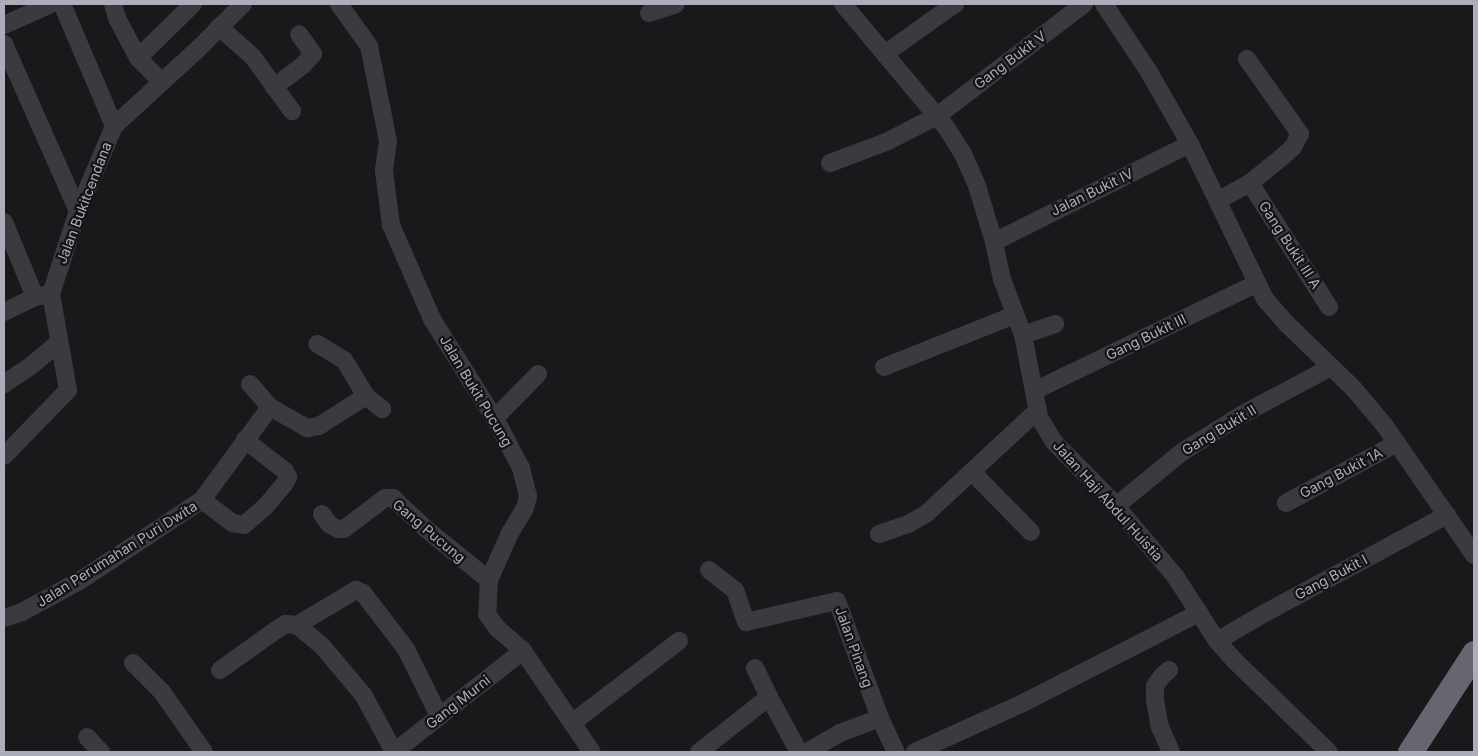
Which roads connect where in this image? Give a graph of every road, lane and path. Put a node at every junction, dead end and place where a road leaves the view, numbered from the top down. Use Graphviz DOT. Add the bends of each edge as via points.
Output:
graph roads {
  1 [pos="51,4"];
  2 [pos="62,4"];
  3 [pos="113,4"];
  4 [pos="193,4"];
  5 [pos="243,4"];
  6 [pos="340,4"];
  7 [pos="676,4"];
  8 [pos="843,4"];
  9 [pos="955,4"];
  10 [pos="1084,4"];
  11 [pos="1104,4"];
  12 [pos="650,13"];
  13 [pos="4,26"];
  14 [pos="219,27"];
  15 [pos="299,34"];
  16 [pos="4,44"];
  17 [pos="886,53"];
  18 [pos="138,58"];
  19 [pos="1247,59"];
  20 [pos="162,82"];
  21 [pos="274,87"];
  22 [pos="292,112"];
  23 [pos="937,116"];
  24 [pos="114,126"];
  25 [pos="1190,144"];
  26 [pos="830,163"];
  27 [pos="1250,183"];
  28 [pos="1219,200"];
  29 [pos="78,211"];
  30 [pos="4,222"];
  31 [pos="994,242"];
  32 [pos="1257,283"];
  33 [pos="43,295"];
  34 [pos="1329,307"];
  35 [pos="4,312"];
  36 [pos="1015,315"];
  37 [pos="1055,324"];
  38 [pos="1023,335"];
  39 [pos="58,343"];
  40 [pos="317,344"];
  41 [pos="884,367"];
  42 [pos="1331,367"];
  43 [pos="538,374"];
  44 [pos="4,384"];
  45 [pos="250,384"];
  46 [pos="1034,391"];
  47 [pos="366,396"];
  48 [pos="270,407"];
  49 [pos="382,409"];
  50 [pos="1038,410"];
  51 [pos="494,419"];
  52 [pos="245,440"];
  53 [pos="1397,444"];
  54 [pos="4,456"];
  55 [pos="972,472"];
  56 [pos="202,500"];
  57 [pos="1286,503"];
  58 [pos="1116,506"];
  59 [pos="322,514"];
  60 [pos="1447,515"];
  61 [pos="1031,532"];
  62 [pos="879,534"];
  63 [pos="1474,555"];
  64 [pos="709,570"];
  65 [pos="489,580"];
  66 [pos="1200,613"];
  67 [pos="4,618"];
  68 [pos="297,625"];
  69 [pos="678,641"];
  70 [pos="1217,641"];
  71 [pos="522,651"];
  72 [pos="1474,653"];
  73 [pos="133,663"];
  74 [pos="755,668"];
  75 [pos="220,670"];
  76 [pos="1169,670"];
  77 [pos="768,697"];
  78 [pos="439,716"];
  79 [pos="880,718"];
  80 [pos="572,723"];
  81 [pos="87,736"];
  82 [pos="100,752"];
  83 [pos="204,752"];
  84 [pos="394,752"];
  85 [pos="592,752"];
  86 [pos="699,752"];
  87 [pos="799,752"];
  88 [pos="807,752"];
  89 [pos="896,752"];
  90 [pos="916,752"];
  91 [pos="1171,752"];
  92 [pos="1329,752"];
  93 [pos="1410,752"];
  1 -- 13 [label="street"];
  2 -- 24 [label="street"];
  3 -- 18 [label="street"];
  4 -- 18 [label="street"];
  5 -- 14 [label="street"];
  6 -- 51 [label="street, Jalan Bukit Pucung" via="370,46 388,141 384,171 390,226 432,319"];
  7 -- 12 [label="street"];
  8 -- 17 [label="street, Jalan Haji Abdul Huistia"];
  9 -- 17 [label="street"];
  10 -- 23 [label="street, Gang Bukit V"];
  11 -- 25 [label="street" via="1149,72"];
  14 -- 20 [label="street"];
  14 -- 21 [label="street" via="253,57"];
  15 -- 21 [label="street" via="313,54 304,65"];
  16 -- 29 [label="street"];
  17 -- 23 [label="street, Jalan Haji Abdul Huistia"];
  18 -- 20 [label="street"];
  19 -- 27 [label="street" via="1300,134 1293,147"];
  20 -- 24 [label="street, Jalan Bukitcendana"];
  21 -- 22 [label="street"];
  23 -- 26 [label="street, Gang Bukit V" via="886,142"];
  23 -- 31 [label="street, Jalan Haji Abdul Huistia" via="963,154 977,186"];
  24 -- 29 [label="street, Jalan Bukitcendana"];
  25 -- 28 [label="street"];
  25 -- 31 [label="street, Jalan Bukit IV"];
  27 -- 28 [label="street"];
  27 -- 34 [label="street, Gang Bukit III A"];
  28 -- 32 [label="street"];
  29 -- 33 [label="street, Jalan Bukitcendana"];
  30 -- 33 [label="street"];
  31 -- 36 [label="street, Jalan Haji Abdul Huistia" via="1002,279"];
  32 -- 42 [label="street" via="1287,324"];
  32 -- 46 [label="street, Gang Bukit III"];
  33 -- 35 [label="street"];
  33 -- 39 [label="street"];
  36 -- 38 [label="street, Jalan Haji Abdul Huistia"];
  36 -- 41 [label="street"];
  37 -- 38 [label="street"];
  38 -- 46 [label="street, Jalan Haji Abdul Huistia"];
  39 -- 44 [label="street"];
  39 -- 54 [label="street" via="68,390"];
  40 -- 47 [label="street" via="344,360"];
  42 -- 53 [label="street"];
  42 -- 58 [label="street, Gang Bukit II" via="1243,414 1182,452"];
  43 -- 51 [label="street"];
  45 -- 48 [label="street"];
  46 -- 50 [label="street, Jalan Haji Abdul Huistia"];
  47 -- 48 [label="street" via="319,426 307,428"];
  47 -- 49 [label="street"];
  48 -- 52 [label="street, Jalan Perumahan Puri Dwita"];
  50 -- 55 [label="street"];
  50 -- 58 [label="street, Jalan Haji Abdul Huistia" via="1054,442"];
  51 -- 65 [label="street, Jalan Bukit Pucung" via="520,468 528,496"];
  52 -- 56 [label="street, Jalan Perumahan Puri Dwita"];
  52 -- 56 [label="street, Jalan Perumahan Puri Dwita" via="285,471 288,478 285,483 244,525 232,524"];
  53 -- 57 [label="street, Gang Bukit 1A"];
  53 -- 60 [label="street"];
  55 -- 61 [label="street"];
  55 -- 62 [label="street" via="926,514"];
  56 -- 67 [label="street, Jalan Perumahan Puri Dwita" via="81,580 22,612"];
  58 -- 66 [label="street, Jalan Haji Abdul Huistia" via="1175,576"];
  59 -- 65 [label="street, Gang Pucung" via="329,524 344,529 384,498 393,498"];
  60 -- 63 [label="street"];
  60 -- 70 [label="street, Gang Bukit I"];
  64 -- 79 [label="street, Jalan Pinang" via="735,590 746,622 837,601"];
  65 -- 71 [label="street, Jalan Bukit Pucung" via="487,614"];
  66 -- 70 [label="street, Jalan Haji Abdul Huistia"];
  66 -- 90 [label="street" via="1023,703"];
  68 -- 75 [label="street" via="286,624"];
  68 -- 78 [label="street" via="356,590 363,593 406,649"];
  68 -- 84 [label="street" via="323,647 364,696"];
  69 -- 80 [label="street"];
  70 -- 92 [label="street, Jalan Haji Abdul Huistia"];
  71 -- 78 [label="street, Gang Murni"];
  71 -- 80 [label="street, Jalan Bukit Pucung"];
  72 -- 93 [label="highway"];
  73 -- 83 [label="street" via="162,692"];
  74 -- 77 [label="street"];
  76 -- 91 [label="street" via="1155,686 1155,700 1160,727"];
  77 -- 86 [label="street"];
  77 -- 87 [label="street"];
  78 -- 84 [label="street, Gang Murni"];
  79 -- 88 [label="street" via="840,733"];
  79 -- 89 [label="street, Jalan Pinang"];
  80 -- 85 [label="street, Jalan Bukit Pucung"];
  81 -- 82 [label="street"];
}
